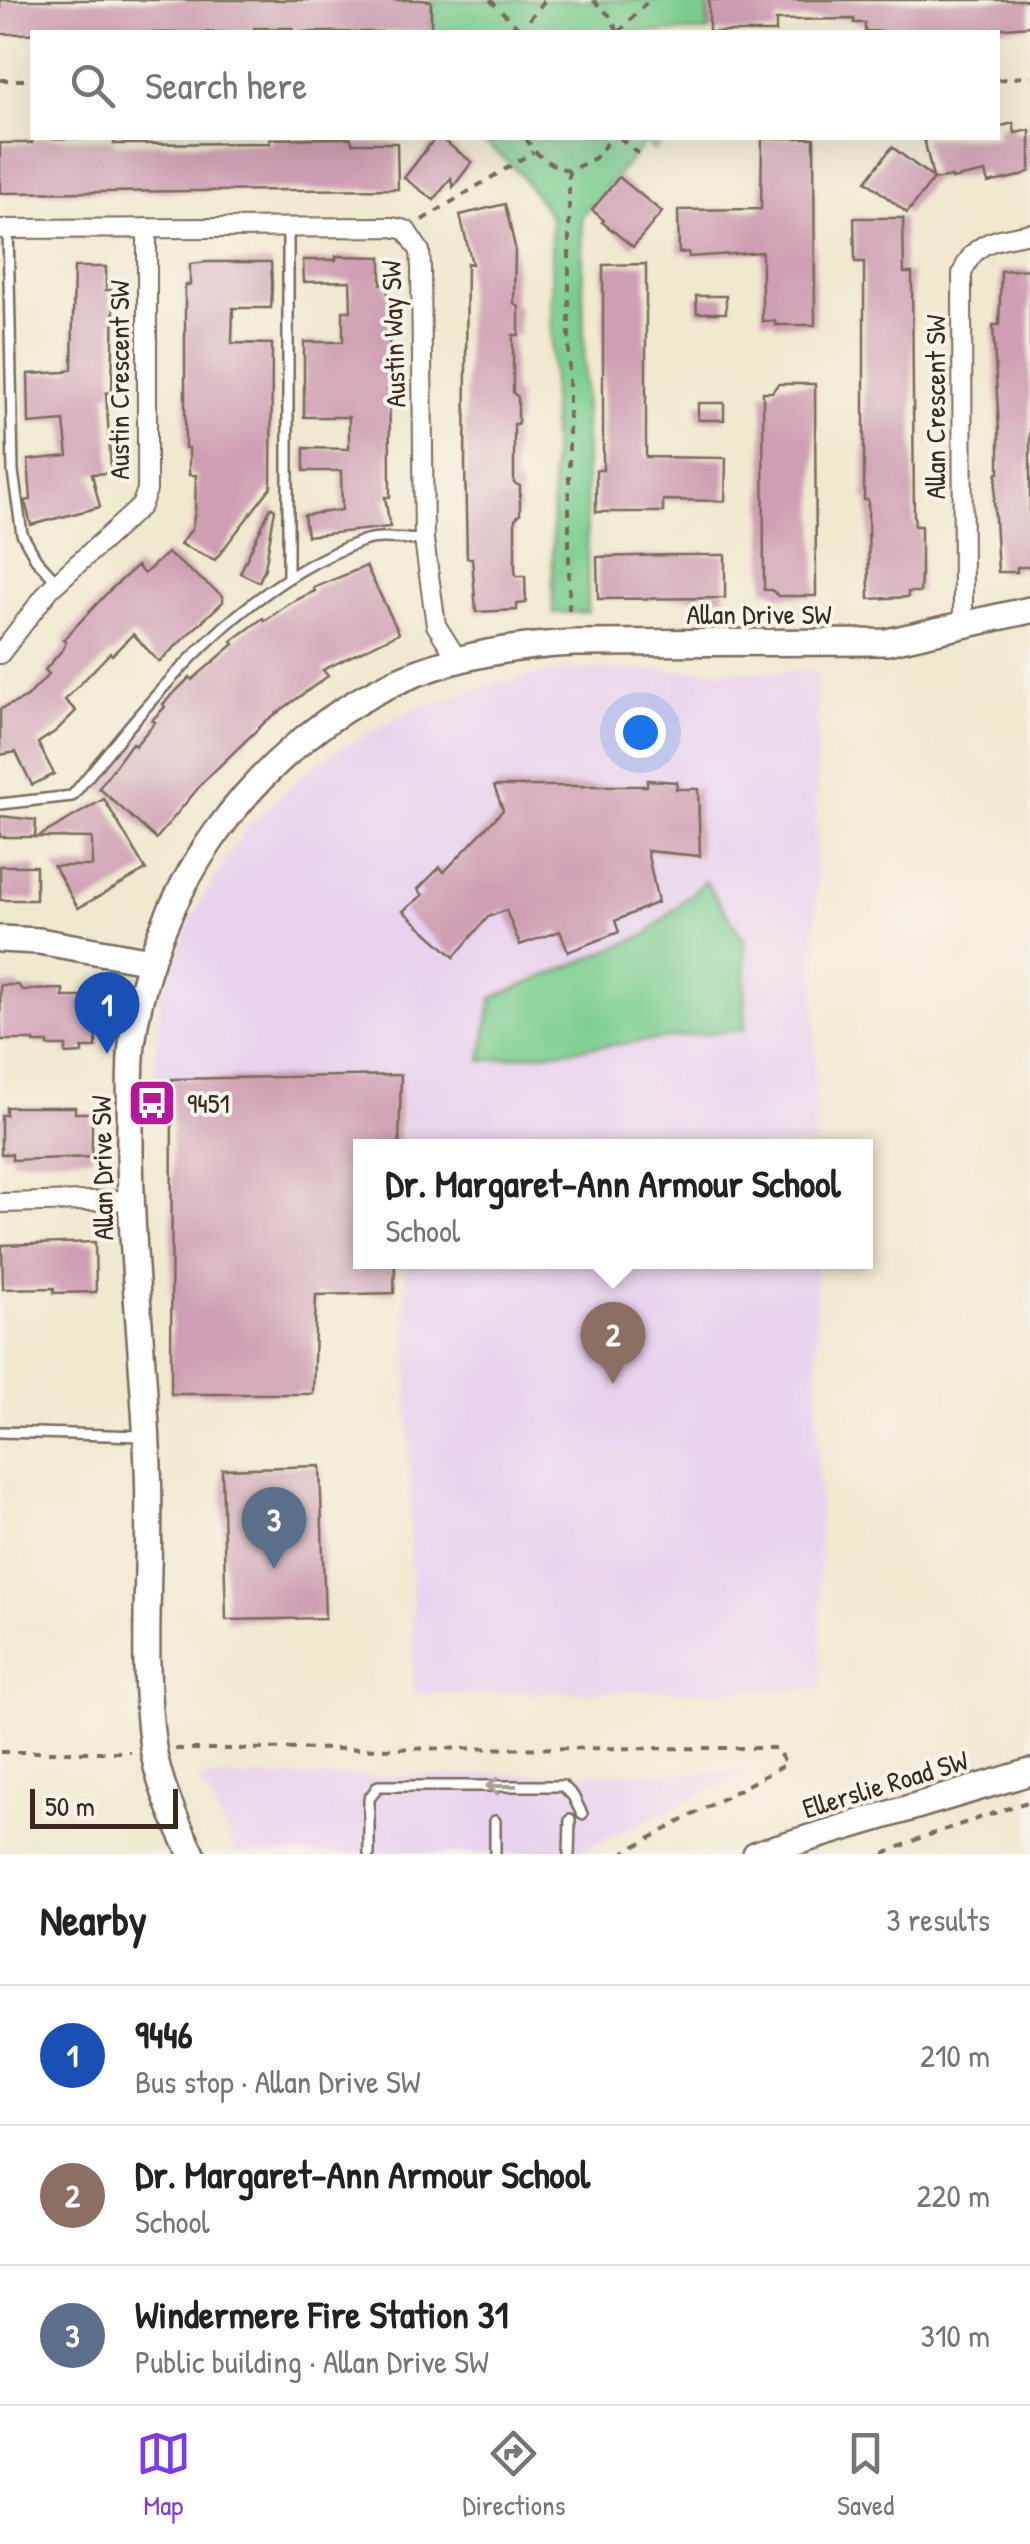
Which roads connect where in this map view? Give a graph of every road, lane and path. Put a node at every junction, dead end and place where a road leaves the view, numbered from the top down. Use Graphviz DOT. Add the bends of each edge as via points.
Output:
graph roads {
  1 [pos="490,0"];
  2 [pos="545,0"];
  3 [pos="593,0"];
  4 [pos="649,0"];
  5 [pos="519,30"];
  6 [pos="521,30"];
  7 [pos="618,30"];
  8 [pos="621,30"];
  9 [pos="1030,76"];
  10 [pos="0,80"];
  11 [pos="30,80"];
  12 [pos="1000,80"];
  13 [pos="527,140"];
  14 [pos="609,140"];
  15 [pos="622,140"];
  16 [pos="533,152"];
  17 [pos="644,158"];
  18 [pos="569,171"];
  19 [pos="4,228"];
  20 [pos="147,228"];
  21 [pos="288,228"];
  22 [pos="406,230"];
  23 [pos="1030,233"];
  24 [pos="424,540"];
  25 [pos="288,578"];
  26 [pos="57,582"];
  27 [pos="1030,610"];
  28 [pos="569,617"];
  29 [pos="963,626"];
  30 [pos="0,654"];
  31 [pos="458,660"];
  32 [pos="0,804"];
  33 [pos="0,939"];
  34 [pos="151,961"];
  35 [pos="130,1200"];
  36 [pos="0,1204"];
  37 [pos="0,1432"];
  38 [pos="146,1436"];
  39 [pos="154,1750"];
  40 [pos="0,1752"];
  41 [pos="1030,1772"];
  42 [pos="1030,1800"];
  43 [pos="582,1814"];
  44 [pos="570,1820"];
  45 [pos="496,1822"];
  46 [pos="192,1854"];
  47 [pos="369,1854"];
  48 [pos="495,1854"];
  49 [pos="569,1854"];
  50 [pos="621,1854"];
  51 [pos="756,1854"];
  52 [pos="884,1854"];
  1 -- 5 [label="path"];
  2 -- 6 [label="path"];
  3 -- 7 [label="path"];
  4 -- 8 [label="path"];
  9 -- 12 [label="path"];
  10 -- 11 [label="path"];
  13 -- 16 [label="path"];
  14 -- 18 [label="path" via="595,158"];
  15 -- 17 [label="path"];
  16 -- 18 [label="path"];
  16 -- 22 [label="path"];
  18 -- 28 [label="path"];
  19 -- 20 [label="street, Austin Way SW"];
  19 -- 26 [label="lane" via="13,472 22,534"];
  20 -- 21 [label="street, Austin Way SW"];
  20 -- 26 [label="street, Austin Crescent SW" via="147,490 142,506"];
  21 -- 22 [label="street, Austin Way SW"];
  21 -- 25 [label="lane"];
  22 -- 24 [label="street, Austin Way SW" via="422,268"];
  23 -- 29 [label="street, Allan Crescent SW" via="982,244 962,274"];
  24 -- 25 [label="lane" via="366,540"];
  24 -- 31 [label="street, Austin Way SW" via="436,626"];
  25 -- 32 [label="lane" via="243,610 144,707 72,796"];
  26 -- 30 [label="street, Austin Crescent SW"];
  27 -- 29 [label="street, Allan Drive SW"];
  29 -- 31 [label="street, Allan Drive SW" via="886,642 574,643"];
  31 -- 34 [label="street, Allan Drive SW" via="391,684 347,709 249,791 201,852"];
  33 -- 34 [label="street"];
  34 -- 35 [label="street, Allan Drive SW" via="131,1048"];
  35 -- 36 [label="street"];
  35 -- 38 [label="street, Allan Drive SW"];
  37 -- 38 [label="lane"];
  38 -- 39 [label="street, Allan Drive SW"];
  39 -- 40 [label="path"];
  39 -- 46 [label="street, Allan Drive SW" via="169,1806"];
  39 -- 50 [label="path" via="776,1748 786,1764"];
  41 -- 51 [label="street, Ellerslie Road SW"];
  42 -- 52 [label="path"];
  43 -- 47 [label="lane, one-way" via="563,1786 378,1786 369,1799"];
  44 -- 49 [label="lane"];
  45 -- 48 [label="lane"];
}
